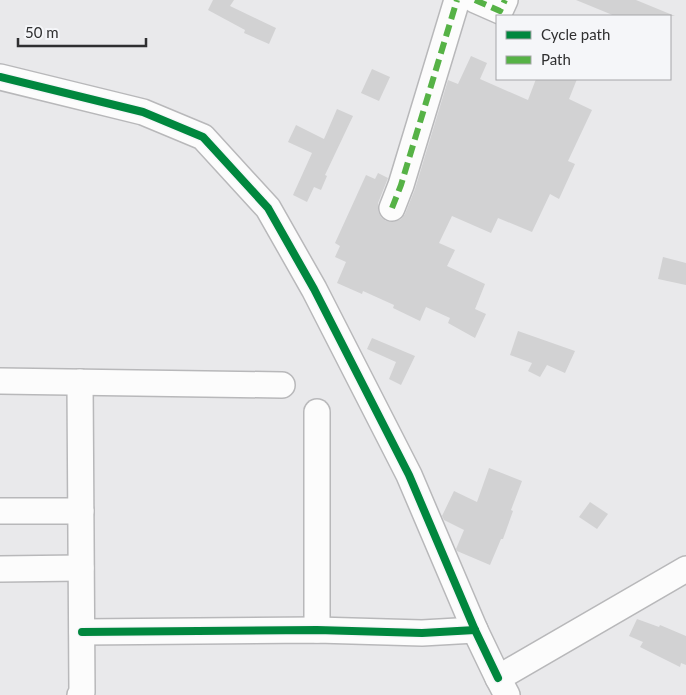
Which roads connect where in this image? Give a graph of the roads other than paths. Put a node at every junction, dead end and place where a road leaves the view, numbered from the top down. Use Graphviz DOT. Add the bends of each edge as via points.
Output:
graph roads {
  1 [pos="457,0"];
  2 [pos="475,0"];
  3 [pos="505,0"];
  4 [pos="0,77"];
  5 [pos="392,208"];
  6 [pos="0,381"];
  7 [pos="80,382"];
  8 [pos="282,385"];
  9 [pos="317,412"];
  10 [pos="0,511"];
  11 [pos="81,511"];
  12 [pos="0,568"];
  13 [pos="81,568"];
  14 [pos="686,569"];
  15 [pos="317,630"];
  16 [pos="475,630"];
  17 [pos="82,632"];
  18 [pos="503,686"];
  19 [pos="80,695"];
  1 -- 5 [label="street"];
  2 -- 3 [label="street" via="500,11"];
  4 -- 16 [label="street" via="143,112 203,137 268,208 410,475"];
  6 -- 7 [label="street"];
  7 -- 8 [label="street"];
  7 -- 11 [label="street"];
  9 -- 15 [label="street"];
  10 -- 11 [label="street"];
  11 -- 13 [label="street"];
  12 -- 13 [label="street"];
  13 -- 17 [label="street"];
  14 -- 18 [label="street"];
  15 -- 16 [label="street" via="422,633"];
  15 -- 17 [label="street"];
  16 -- 18 [label="street"];
  17 -- 19 [label="street"];
}
